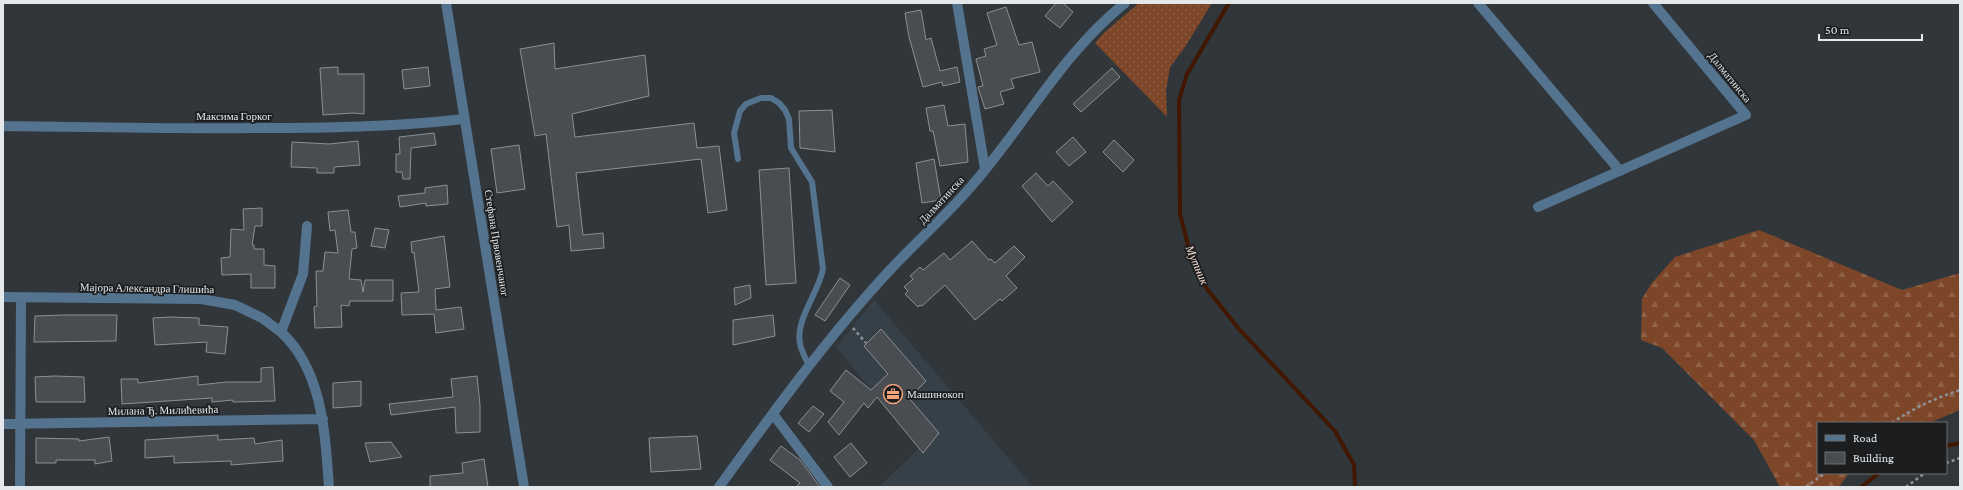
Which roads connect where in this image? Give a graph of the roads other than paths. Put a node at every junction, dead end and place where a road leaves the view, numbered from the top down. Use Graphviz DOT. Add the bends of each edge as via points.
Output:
graph roads {
  1 [pos="446,3"];
  2 [pos="957,3"];
  3 [pos="1125,3"];
  4 [pos="1478,3"];
  5 [pos="1653,3"];
  6 [pos="464,119"];
  7 [pos="3,126"];
  8 [pos="738,159"];
  9 [pos="985,169"];
  10 [pos="1620,171"];
  11 [pos="1538,207"];
  12 [pos="307,226"];
  13 [pos="3,297"];
  14 [pos="21,298"];
  15 [pos="282,332"];
  16 [pos="809,366"];
  17 [pos="773,414"];
  18 [pos="323,419"];
  19 [pos="3,424"];
  20 [pos="20,424"];
  21 [pos="20,487"];
  22 [pos="329,487"];
  23 [pos="524,487"];
  24 [pos="718,487"];
  25 [pos="828,487"];
  1 -- 6 [label="street, Стефана Првовенчаног"];
  2 -- 9 [label="street"];
  3 -- 9 [label="street, Далматинска" via="1085,41"];
  4 -- 10 [label="street"];
  5 -- 10 [label="street, Далматинска" via="1746,116"];
  6 -- 7 [label="street, Максима Горког" via="410,126 356,128 170,129"];
  6 -- 23 [label="street, Стефана Првовенчаног"];
  8 -- 16 [label="lane" via="734,133 740,111 746,104 761,98 771,98 779,103 789,119 791,148 812,182 824,269 801,323 799,342"];
  9 -- 16 [label="street, Далматинска" via="880,281"];
  10 -- 11 [label="street, Далматинска"];
  12 -- 15 [label="street" via="303,274"];
  13 -- 14 [label="street, Мајора Александра Глишића"];
  14 -- 15 [label="street, Мајора Александра Глишића" via="201,299 248,310"];
  14 -- 20 [label="street"];
  15 -- 18 [label="street, Мајора Александра Глишића" via="303,359 311,376"];
  16 -- 17 [label="street, Далматинска"];
  17 -- 24 [label="street, Далматинска"];
  17 -- 25 [label="street"];
  18 -- 20 [label="street, Милана Ђ. Милићевића"];
  18 -- 22 [label="street, Мајора Александра Глишића"];
  19 -- 20 [label="street, Милана Ђ. Милићевића"];
  20 -- 21 [label="street"];
}
